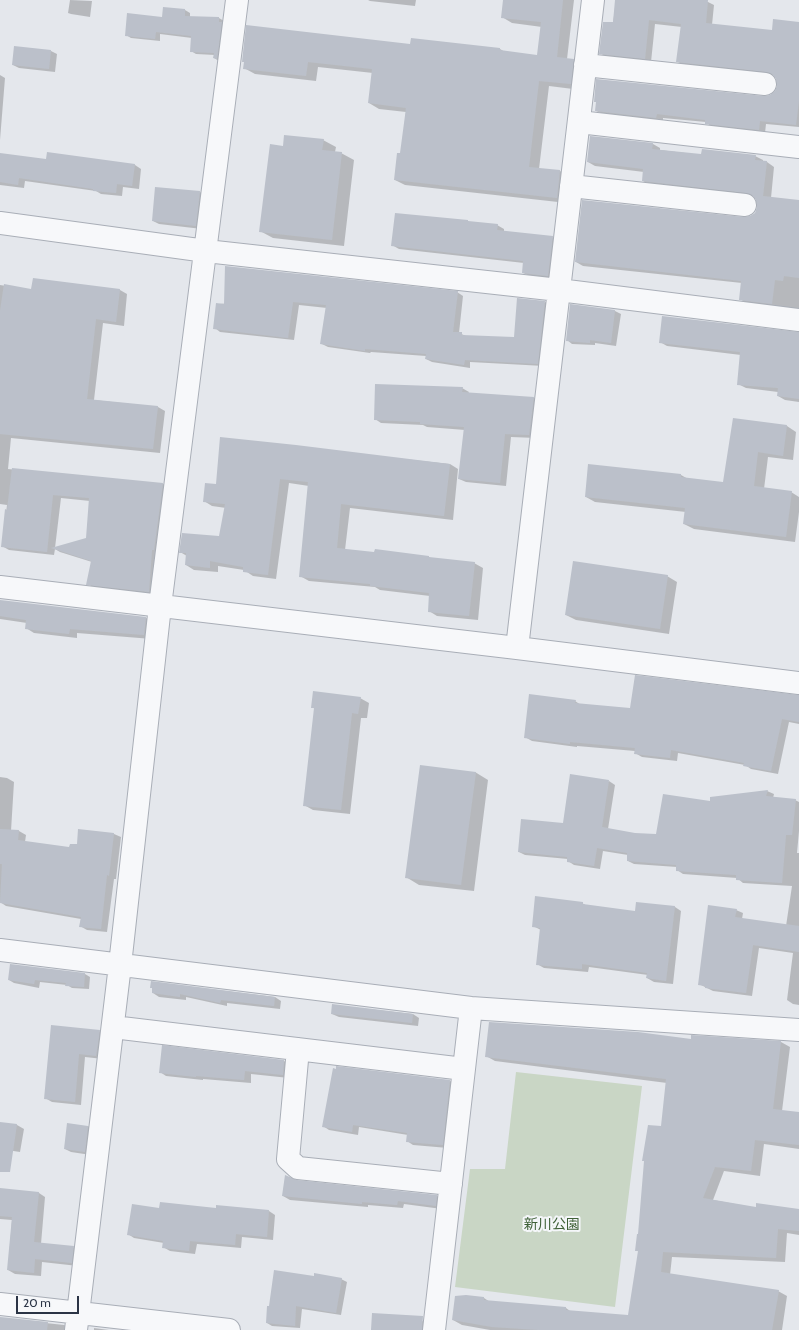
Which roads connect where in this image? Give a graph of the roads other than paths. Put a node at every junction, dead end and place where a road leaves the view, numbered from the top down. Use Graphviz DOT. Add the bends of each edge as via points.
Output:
graph roads {
  1 [pos="237,0"];
  2 [pos="593,0"];
  3 [pos="585,64"];
  4 [pos="765,84"];
  5 [pos="578,122"];
  6 [pos="799,147"];
  7 [pos="571,186"];
  8 [pos="745,205"];
  9 [pos="0,223"];
  10 [pos="206,251"];
  11 [pos="559,290"];
  12 [pos="799,320"];
  13 [pos="0,587"];
  14 [pos="160,606"];
  15 [pos="517,648"];
  16 [pos="799,683"];
  17 [pos="0,950"];
  18 [pos="120,965"];
  19 [pos="471,1008"];
  20 [pos="113,1027"];
  21 [pos="799,1030"];
  22 [pos="298,1049"];
  23 [pos="464,1068"];
  24 [pos="450,1184"];
  25 [pos="0,1304"];
  26 [pos="77,1322"];
  27 [pos="229,1330"];
  28 [pos="434,1330"];
  1 -- 10 [label="street"];
  2 -- 3 [label="street"];
  3 -- 4 [label="street"];
  3 -- 5 [label="street"];
  5 -- 6 [label="street"];
  5 -- 7 [label="street"];
  7 -- 8 [label="street"];
  7 -- 11 [label="street"];
  9 -- 10 [label="street"];
  10 -- 11 [label="street"];
  10 -- 14 [label="street"];
  11 -- 12 [label="street"];
  11 -- 15 [label="street"];
  13 -- 14 [label="street"];
  14 -- 15 [label="street"];
  14 -- 18 [label="street"];
  15 -- 16 [label="street"];
  17 -- 18 [label="street"];
  18 -- 19 [label="street"];
  18 -- 20 [label="street"];
  19 -- 21 [label="street"];
  19 -- 23 [label="street"];
  20 -- 22 [label="street"];
  20 -- 26 [label="street"];
  22 -- 23 [label="street"];
  22 -- 24 [label="street" via="288,1159 298,1168"];
  23 -- 24 [label="street"];
  24 -- 28 [label="street"];
  25 -- 26 [label="street"];
  26 -- 27 [label="street"];
}
